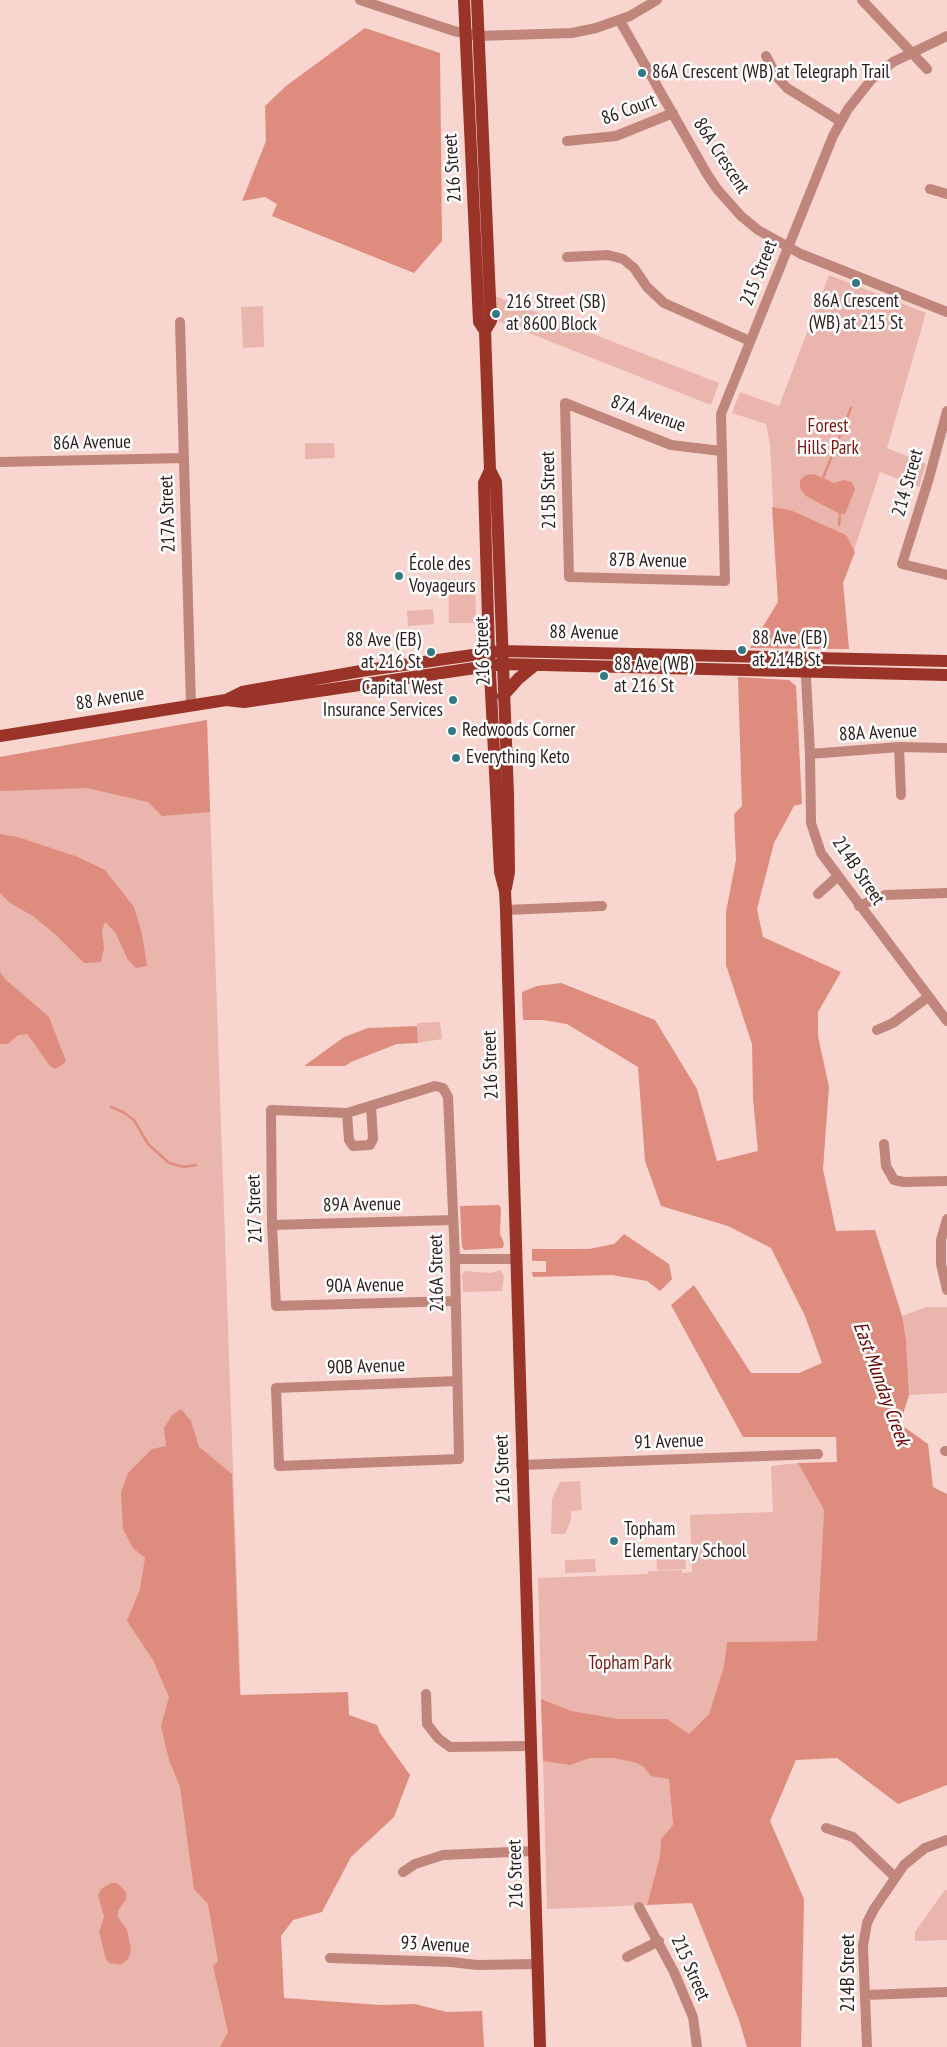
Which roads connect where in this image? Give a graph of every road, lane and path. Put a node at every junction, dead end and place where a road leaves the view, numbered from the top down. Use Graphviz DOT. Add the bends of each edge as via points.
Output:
graph roads {
  1 [pos="360,0"];
  2 [pos="464,0"];
  3 [pos="477,0"];
  4 [pos="657,0"];
  5 [pos="862,0"];
  6 [pos="620,21"];
  7 [pos="471,35"];
  8 [pos="947,36"];
  9 [pos="911,52"];
  10 [pos="766,56"];
  11 [pos="927,69"];
  12 [pos="673,113"];
  13 [pos="840,121"];
  14 [pos="567,141"];
  15 [pos="930,188"];
  16 [pos="947,194"];
  17 [pos="788,248"];
  18 [pos="567,257"];
  19 [pos="947,312"];
  20 [pos="180,322"];
  21 [pos="750,341"];
  22 [pos="565,403"];
  23 [pos="946,415"];
  24 [pos="721,451"];
  25 [pos="184,458"];
  26 [pos="0,462"];
  27 [pos="947,575"];
  28 [pos="569,577"];
  29 [pos="726,581"];
  30 [pos="495,651"];
  31 [pos="804,657"];
  32 [pos="947,661"];
  33 [pos="496,665"];
  34 [pos="535,665"];
  35 [pos="805,671"];
  36 [pos="947,675"];
  37 [pos="503,696"];
  38 [pos="226,700"];
  39 [pos="191,705"];
  40 [pos="0,736"];
  41 [pos="899,747"];
  42 [pos="947,748"];
  43 [pos="810,754"];
  44 [pos="901,795"];
  45 [pos="837,877"];
  46 [pos="505,891"];
  47 [pos="947,893"];
  48 [pos="818,894"];
  49 [pos="602,906"];
  50 [pos="859,906"];
  51 [pos="506,910"];
  52 [pos="928,997"];
  53 [pos="947,1021"];
  54 [pos="877,1030"];
  55 [pos="371,1106"];
  56 [pos="347,1113"];
  57 [pos="884,1144"];
  58 [pos="947,1181"];
  59 [pos="947,1219"];
  60 [pos="453,1220"];
  61 [pos="272,1225"];
  62 [pos="455,1259"];
  63 [pos="515,1259"];
  64 [pos="947,1290"];
  65 [pos="455,1302"];
  66 [pos="276,1306"];
  67 [pos="457,1380"];
  68 [pos="818,1454"];
  69 [pos="521,1465"];
  70 [pos="279,1466"];
  71 [pos="426,1694"];
  72 [pos="530,1746"];
  73 [pos="826,1828"];
  74 [pos="947,1840"];
  75 [pos="534,1851"];
  76 [pos="403,1872"];
  77 [pos="895,1877"];
  78 [pos="639,1907"];
  79 [pos="659,1941"];
  80 [pos="627,1957"];
  81 [pos="330,1958"];
  82 [pos="537,1964"];
  83 [pos="947,1992"];
  84 [pos="865,1995"];
  85 [pos="540,2047"];
  86 [pos="696,2047"];
  87 [pos="867,2047"];
  1 -- 7 [label="street"];
  2 -- 7 [label="main road, 216 Street"];
  3 -- 7 [label="main road, 216 Street"];
  4 -- 6 [label="street"];
  5 -- 9 [label="street"];
  6 -- 7 [label="street" via="572,33"];
  6 -- 12 [label="street, 86A Crescent"];
  7 -- 30 [label="main road, 216 Street" via="479,322 485,331 490,470 496,482"];
  8 -- 9 [label="street, 215 Street"];
  9 -- 11 [label="street"];
  9 -- 13 [label="street, 215 Street" via="871,80"];
  10 -- 13 [label="street" via="787,88"];
  12 -- 14 [label="street, 86 Court" via="616,136"];
  12 -- 17 [label="street, 86A Crescent" via="707,174 724,197 758,230"];
  13 -- 17 [label="street, 215 Street"];
  15 -- 16 [label="street"];
  17 -- 19 [label="street, 86A Crescent"];
  17 -- 21 [label="street, 215 Street"];
  18 -- 21 [label="street" via="608,255 623,259 664,303"];
  20 -- 25 [label="street, 217A Street"];
  21 -- 24 [label="street, 215 Street" via="721,414"];
  22 -- 24 [label="street, 87A Avenue" via="671,445"];
  22 -- 28 [label="street, 215B Street"];
  23 -- 27 [label="street, 214 Street" via="902,564"];
  24 -- 29 [label="street, 215 Street"];
  25 -- 26 [label="street, 86A Avenue"];
  25 -- 39 [label="street, 217A Street"];
  28 -- 29 [label="street, 87B Avenue"];
  30 -- 31 [label="main road, 88 Avenue"];
  30 -- 33 [label="main road, 216 Street"];
  30 -- 38 [label="main road, 88 Avenue" via="252,691"];
  31 -- 32 [label="main road, 88 Avenue"];
  31 -- 35 [label="street, 214B Street"];
  33 -- 34 [label="main road, 88 Avenue"];
  33 -- 37 [label="main road, 216 Street"];
  33 -- 38 [label="main road, 88 Avenue" via="244,702"];
  33 -- 46 [label="main road, 216 Street" via="500,872"];
  34 -- 35 [label="main road, 88 Avenue"];
  34 -- 37 [label="main road"];
  35 -- 36 [label="main road, 88 Avenue"];
  35 -- 43 [label="street, 214B Street"];
  37 -- 46 [label="main road, 216 Street" via="509,872"];
  38 -- 39 [label="main road, 88 Avenue"];
  39 -- 40 [label="main road, 88 Avenue"];
  41 -- 42 [label="street, 88A Avenue"];
  41 -- 43 [label="street, 88A Avenue"];
  41 -- 44 [label="street"];
  43 -- 45 [label="street, 214B Street" via="810,823 821,853"];
  45 -- 48 [label="street"];
  45 -- 50 [label="street, 214B Street"];
  46 -- 51 [label="main road, 216 Street"];
  47 -- 50 [label="street" via="885,895"];
  49 -- 51 [label="street"];
  50 -- 52 [label="street, 214B Street"];
  51 -- 63 [label="main road, 216 Street"];
  52 -- 53 [label="street, 214B Street"];
  52 -- 54 [label="street" via="893,1023"];
  55 -- 56 [label="street"];
  55 -- 56 [label="street" via="373,1139 370,1145 353,1146 349,1140"];
  55 -- 60 [label="street, 216A Street" via="435,1086 442,1088 448,1097"];
  56 -- 61 [label="street, 217 Street" via="271,1110"];
  57 -- 58 [label="street" via="886,1166 894,1180"];
  59 -- 64 [label="street" via="941,1240 941,1264"];
  60 -- 61 [label="street, 89A Avenue"];
  60 -- 62 [label="street, 216A Street"];
  61 -- 66 [label="street, 217 Street"];
  62 -- 63 [label="street"];
  62 -- 65 [label="street, 216A Street"];
  63 -- 69 [label="main road, 216 Street"];
  65 -- 66 [label="street, 90A Avenue"];
  65 -- 67 [label="street, 216A Street"];
  67 -- 70 [label="street, 90B Avenue" via="276,1388"];
  67 -- 70 [label="street, 216A Street" via="459,1460"];
  68 -- 69 [label="street, 91 Avenue"];
  69 -- 72 [label="main road, 216 Street"];
  71 -- 72 [label="street" via="427,1724 450,1747"];
  72 -- 75 [label="main road, 216 Street"];
  73 -- 77 [label="street" via="852,1837"];
  74 -- 77 [label="street, 214B Street" via="918,1852"];
  75 -- 76 [label="street" via="444,1855 415,1864"];
  75 -- 82 [label="main road, 216 Street"];
  77 -- 84 [label="street, 214B Street" via="874,1909 865,1930"];
  78 -- 79 [label="street, 215 Street"];
  79 -- 80 [label="street"];
  79 -- 86 [label="street, 215 Street" via="693,2017"];
  81 -- 82 [label="street, 93 Avenue" via="477,1965"];
  82 -- 85 [label="main road, 216 Street"];
  83 -- 84 [label="street"];
  84 -- 87 [label="street, 214B Street"];
}
